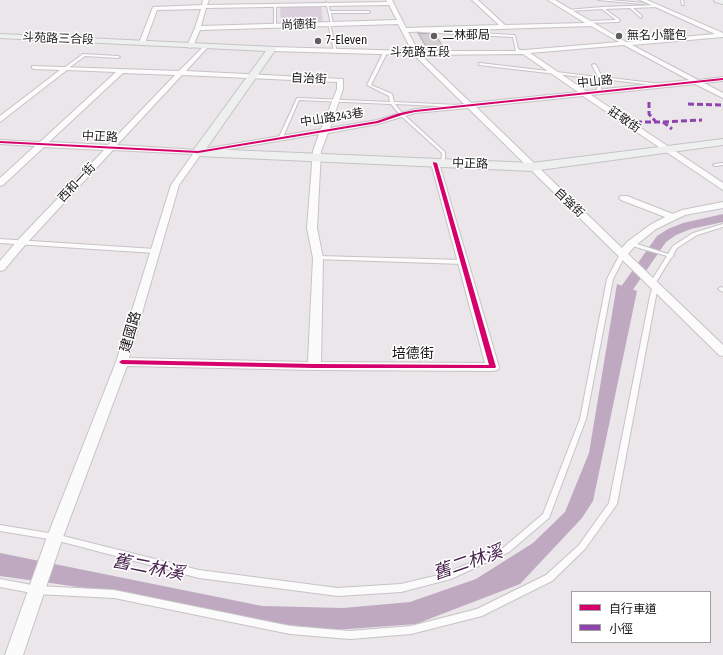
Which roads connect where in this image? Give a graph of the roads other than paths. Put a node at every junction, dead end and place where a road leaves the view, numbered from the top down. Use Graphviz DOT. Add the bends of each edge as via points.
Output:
graph roads {
  1 [pos="206,0"];
  2 [pos="475,0"];
  3 [pos="551,0"];
  4 [pos="599,0"];
  5 [pos="643,0"];
  6 [pos="682,0"];
  7 [pos="718,0"];
  8 [pos="389,1"];
  9 [pos="294,2"];
  10 [pos="723,2"];
  11 [pos="326,4"];
  12 [pos="683,4"];
  13 [pos="275,5"];
  14 [pos="655,5"];
  15 [pos="204,7"];
  16 [pos="630,7"];
  17 [pos="602,8"];
  18 [pos="568,10"];
  19 [pos="329,12"];
  20 [pos="369,12"];
  21 [pos="641,17"];
  22 [pos="400,22"];
  23 [pos="589,23"];
  24 [pos="330,24"];
  25 [pos="275,26"];
  26 [pos="503,26"];
  27 [pos="198,28"];
  28 [pos="404,30"];
  29 [pos="723,35"];
  30 [pos="0,36"];
  31 [pos="116,41"];
  32 [pos="142,43"];
  33 [pos="626,44"];
  34 [pos="190,46"];
  35 [pos="205,47"];
  36 [pos="272,49"];
  37 [pos="336,51"];
  38 [pos="385,53"];
  39 [pos="416,53"];
  40 [pos="524,53"];
  41 [pos="118,56"];
  42 [pos="480,64"];
  43 [pos="594,65"];
  44 [pos="34,68"];
  45 [pos="65,69"];
  46 [pos="122,72"];
  47 [pos="554,72"];
  48 [pos="179,74"];
  49 [pos="253,76"];
  50 [pos="599,77"];
  51 [pos="723,80"];
  52 [pos="698,82"];
  53 [pos="667,85"];
  54 [pos="598,92"];
  55 [pos="586,94"];
  56 [pos="723,96"];
  57 [pos="336,100"];
  58 [pos="392,103"];
  59 [pos="468,106"];
  60 [pos="401,114"];
  61 [pos="0,120"];
  62 [pos="325,130"];
  63 [pos="282,137"];
  64 [pos="0,142"];
  65 [pos="723,142"];
  66 [pos="40,145"];
  67 [pos="109,148"];
  68 [pos="668,150"];
  69 [pos="198,152"];
  70 [pos="317,158"];
  71 [pos="439,163"];
  72 [pos="723,164"];
  73 [pos="715,165"];
  74 [pos="532,167"];
  75 [pos="0,183"];
  76 [pos="723,187"];
  77 [pos="624,198"];
  78 [pos="723,205"];
  79 [pos="674,217"];
  80 [pos="723,226"];
  81 [pos="0,241"];
  82 [pos="21,243"];
  83 [pos="631,244"];
  84 [pos="155,251"];
  85 [pos="623,254"];
  86 [pos="671,256"];
  87 [pos="318,258"];
  88 [pos="463,262"];
  89 [pos="0,268"];
  90 [pos="655,285"];
  91 [pos="723,352"];
  92 [pos="122,362"];
  93 [pos="314,366"];
  94 [pos="0,528"];
  95 [pos="55,537"];
  96 [pos="0,583"];
  97 [pos="37,590"];
  98 [pos="14,655"];
  1 -- 15 [label="street"];
  2 -- 26 [label="street"];
  3 -- 18 [label="street"];
  4 -- 14 [label="lane"];
  5 -- 14 [label="street"];
  6 -- 12 [label="lane"];
  7 -- 10 [label="main road"];
  8 -- 11 [label="street"];
  8 -- 22 [label="street, 自強街"];
  9 -- 11 [label="street"];
  9 -- 13 [label="street"];
  11 -- 19 [label="lane"];
  13 -- 15 [label="street"];
  13 -- 25 [label="lane"];
  14 -- 16 [label="lane"];
  14 -- 29 [label="street"];
  15 -- 27 [label="street"];
  15 -- 32 [label="street" via="155,8"];
  16 -- 17 [label="lane"];
  16 -- 21 [label="lane"];
  17 -- 18 [label="lane"];
  17 -- 23 [label="lane" via="619,21"];
  18 -- 23 [label="street"];
  19 -- 20 [label="lane"];
  19 -- 24 [label="lane"];
  22 -- 24 [label="street, 尚德街"];
  22 -- 28 [label="street, 自強街"];
  23 -- 26 [label="street"];
  23 -- 33 [label="street"];
  24 -- 25 [label="street, 尚德街"];
  24 -- 37 [label="lane"];
  25 -- 27 [label="street, 尚德街"];
  26 -- 28 [label="street"];
  27 -- 34 [label="street"];
  28 -- 39 [label="street, 自強街"];
  28 -- 40 [label="lane" via="514,36 517,50"];
  29 -- 33 [label="street, 斗苑路五段"];
  30 -- 31 [label="main road, 斗苑路三合段"];
  31 -- 32 [label="main road, 斗苑路五段"];
  32 -- 34 [label="main road, 斗苑路五段"];
  33 -- 40 [label="street, 斗苑路五段"];
  33 -- 52 [label="street"];
  34 -- 35 [label="main road, 斗苑路五段"];
  35 -- 36 [label="main road, 斗苑路五段"];
  35 -- 48 [label="street, 西和一街"];
  36 -- 37 [label="street, 斗苑路五段"];
  36 -- 49 [label="main road, 建國路"];
  37 -- 38 [label="street, 斗苑路五段"];
  38 -- 39 [label="street, 斗苑路五段"];
  38 -- 58 [label="lane" via="370,84 391,95"];
  39 -- 40 [label="street, 斗苑路五段"];
  39 -- 59 [label="street, 自強街"];
  40 -- 47 [label="street, 莊敬街"];
  41 -- 45 [label="lane" via="84,55"];
  42 -- 47 [label="lane"];
  43 -- 50 [label="lane"];
  44 -- 45 [label="street, 自治街"];
  45 -- 46 [label="street, 自治街"];
  45 -- 61 [label="street"];
  46 -- 48 [label="street, 自治街"];
  46 -- 66 [label="street"];
  47 -- 50 [label="lane"];
  47 -- 55 [label="street, 莊敬街"];
  48 -- 49 [label="street, 自治街"];
  48 -- 67 [label="street, 西和一街"];
  49 -- 57 [label="street, 自治街" via="341,80"];
  49 -- 69 [label="main road, 建國路"];
  50 -- 53 [label="lane"];
  50 -- 54 [label="lane" via="601,78"];
  51 -- 52 [label="street, 中山路"];
  52 -- 53 [label="street, 中山路"];
  52 -- 56 [label="street"];
  53 -- 54 [label="street, 中山路"];
  54 -- 55 [label="street, 中山路"];
  55 -- 59 [label="street, 中山路"];
  55 -- 68 [label="street, 莊敬街"];
  57 -- 58 [label="lane, 中山路"];
  57 -- 62 [label="street, 自治街"];
  57 -- 63 [label="lane, 中山路" via="298,99"];
  58 -- 59 [label="lane, 中山路"];
  58 -- 60 [label="lane"];
  59 -- 60 [label="street, 中山路243巷"];
  59 -- 74 [label="street, 自強街"];
  60 -- 62 [label="street, 中山路243巷" via="378,122"];
  60 -- 71 [label="lane" via="444,153"];
  62 -- 63 [label="street, 中山路243巷"];
  62 -- 70 [label="street, 自治街" via="316,151"];
  63 -- 69 [label="street, 中山路243巷"];
  64 -- 66 [label="street, 中正路"];
  65 -- 68 [label="main road, 中正路"];
  66 -- 67 [label="street, 中正路"];
  66 -- 75 [label="street"];
  67 -- 69 [label="street, 中正路"];
  67 -- 82 [label="street, 西和一街"];
  68 -- 74 [label="main road, 中正路"];
  68 -- 76 [label="street, 莊敬街"];
  69 -- 70 [label="main road, 中正路"];
  69 -- 84 [label="street, 建國路" via="175,185"];
  70 -- 71 [label="main road, 中正路"];
  70 -- 87 [label="street, 自治街" via="312,228"];
  71 -- 74 [label="main road, 中正路"];
  71 -- 88 [label="street, 培德街"];
  72 -- 73 [label="lane"];
  74 -- 85 [label="street, 自強街"];
  77 -- 79 [label="street"];
  78 -- 79 [label="street"];
  79 -- 83 [label="street" via="653,227"];
  80 -- 86 [label="lane" via="695,234 675,247"];
  81 -- 82 [label="lane"];
  82 -- 84 [label="lane"];
  82 -- 89 [label="street, 西和一街"];
  83 -- 85 [label="street"];
  83 -- 86 [label="lane"];
  84 -- 92 [label="street, 建國路"];
  85 -- 90 [label="street, 自強街"];
  85 -- 95 [label="lane" via="610,279 583,419 546,516 506,550 448,576 401,588 338,592 199,574"];
  86 -- 90 [label="lane"];
  87 -- 88 [label="lane"];
  87 -- 93 [label="street, 自治街"];
  88 -- 93 [label="street, 培德街" via="492,367"];
  90 -- 91 [label="street, 自強街"];
  90 -- 97 [label="lane" via="613,504 582,547 549,578 479,613 412,630 350,635 290,630 114,594"];
  92 -- 93 [label="street, 培德街"];
  92 -- 95 [label="street, 建國路"];
  94 -- 95 [label="lane"];
  95 -- 97 [label="street, 建國路"];
  96 -- 97 [label="lane"];
  97 -- 98 [label="street, 建國路"];
}
